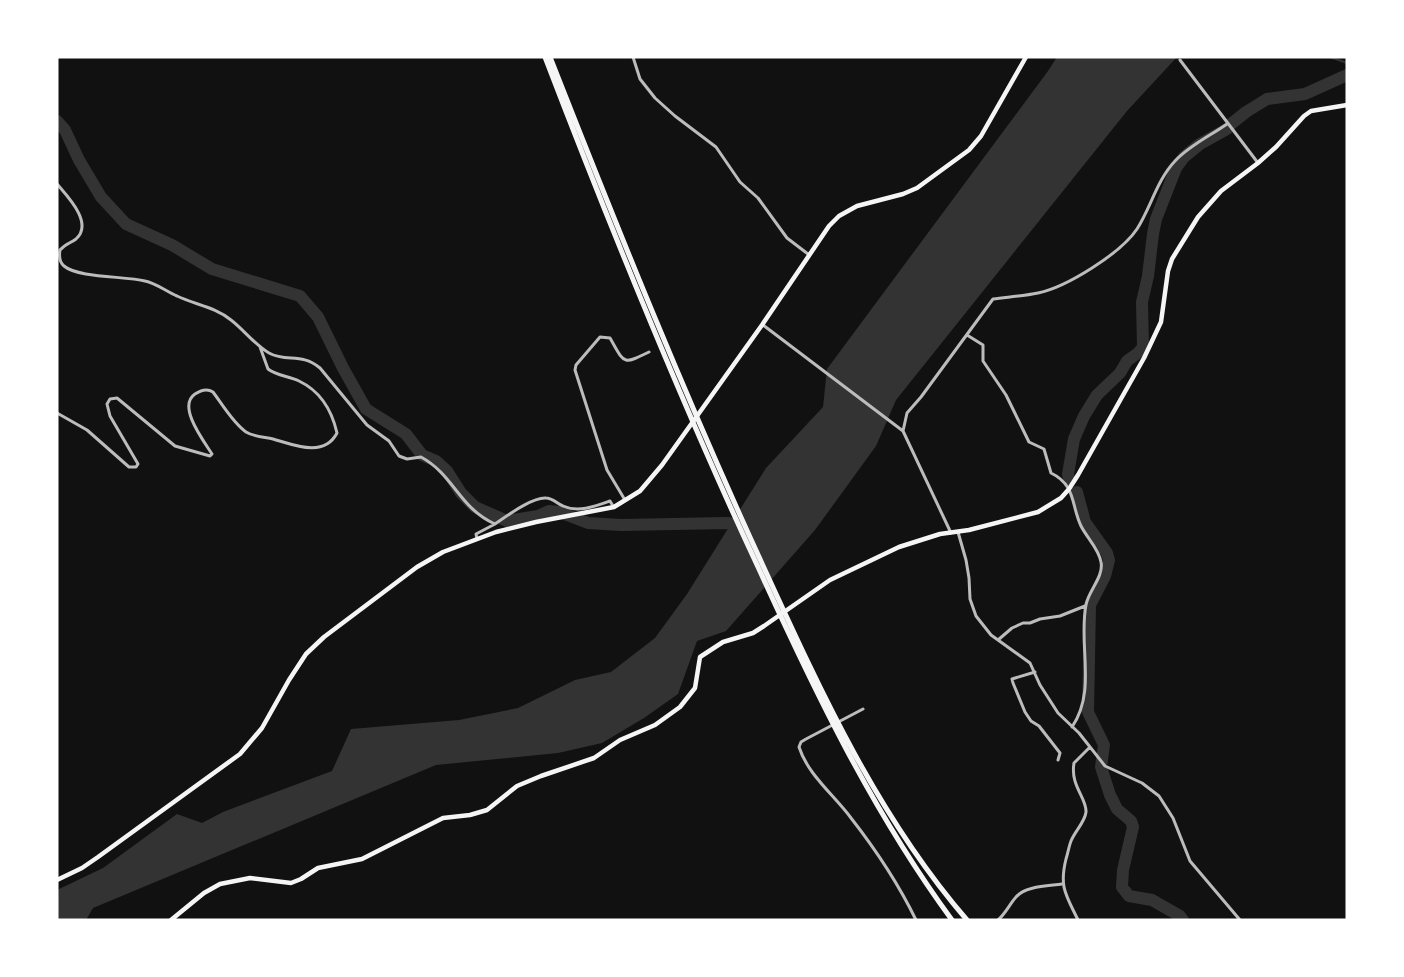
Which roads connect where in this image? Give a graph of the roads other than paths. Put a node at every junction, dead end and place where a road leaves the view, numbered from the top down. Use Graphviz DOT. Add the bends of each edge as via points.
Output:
graph roads {
  1 [pos="545,57"];
  2 [pos="550,57"];
  3 [pos="633,57"];
  4 [pos="1026,57"];
  5 [pos="1180,60"];
  6 [pos="1347,105"];
  7 [pos="1227,124"];
  8 [pos="1258,164"];
  9 [pos="57,184"];
  10 [pos="808,254"];
  11 [pos="646,306"];
  12 [pos="762,325"];
  13 [pos="967,335"];
  14 [pos="260,346"];
  15 [pos="649,352"];
  16 [pos="57,413"];
  17 [pos="900,430"];
  18 [pos="1069,489"];
  19 [pos="625,502"];
  20 [pos="615,507"];
  21 [pos="496,524"];
  22 [pos="958,532"];
  23 [pos="951,533"];
  24 [pos="477,539"];
  25 [pos="1085,606"];
  26 [pos="998,640"];
  27 [pos="799,650"];
  28 [pos="1035,672"];
  29 [pos="863,710"];
  30 [pos="1072,727"];
  31 [pos="1090,747"];
  32 [pos="1058,760"];
  33 [pos="57,880"];
  34 [pos="1062,884"];
  35 [pos="965,917"];
  36 [pos="171,920"];
  37 [pos="916,920"];
  38 [pos="952,920"];
  39 [pos="998,920"];
  40 [pos="1078,920"];
  41 [pos="1240,920"];
  1 -- 11 [label="highway"];
  2 -- 11 [label="highway"];
  3 -- 10 [label="street" via="640,79 655,98 716,147 788,238"];
  4 -- 10 [label="main road" via="969,150 910,191 857,206 839,216"];
  5 -- 7 [label="street"];
  6 -- 8 [label="main road" via="1311,111"];
  7 -- 8 [label="street"];
  7 -- 13 [label="street" via="1176,160 1127,242 1054,288 993,299"];
  8 -- 18 [label="main road" via="1206,206 1176,252 1168,271 1161,322"];
  9 -- 14 [label="street" via="78,212 82,225 75,240 60,249 62,265 94,275 147,281 210,307"];
  10 -- 12 [label="main road"];
  11 -- 27 [label="highway" via="731,509"];
  12 -- 17 [label="street"];
  12 -- 19 [label="main road" via="649,481"];
  13 -- 17 [label="street" via="907,413"];
  13 -- 18 [label="street" via="983,345 983,361 1006,395 1029,442 1044,449 1051,473"];
  14 -- 16 [label="street" via="268,369 300,381 324,402 337,433 332,441 309,448 296,447 247,433 208,389 188,399 187,405 210,456 175,446 117,398 110,399 110,416 138,464 129,467 87,430"];
  14 -- 21 [label="street" via="273,355 312,361 399,456 421,457 438,468 468,507"];
  15 -- 19 [label="street" via="626,361 610,338 600,337 575,370 607,470"];
  17 -- 23 [label="street"];
  18 -- 22 [label="main road" via="1038,512"];
  18 -- 25 [label="street" via="1082,529 1102,565"];
  19 -- 20 [label="main road"];
  20 -- 21 [label="street" via="610,501 569,508 548,498 536,500"];
  20 -- 24 [label="main road" via="536,522"];
  21 -- 24 [label="street" via="476,534"];
  22 -- 23 [label="main road"];
  22 -- 26 [label="street" via="976,616"];
  23 -- 36 [label="main road" via="899,547 830,579 759,629 723,642 700,657 695,688 680,707 594,758 517,786 488,810 443,818 362,859 318,868 291,883 250,878 220,884"];
  24 -- 33 [label="main road" via="417,567 324,637 299,663 262,728 240,754 98,857"];
  25 -- 26 [label="street" via="1060,616 1023,623"];
  25 -- 30 [label="street" via="1082,705"];
  26 -- 28 [label="street" via="1030,663"];
  27 -- 35 [label="highway" via="883,804"];
  27 -- 38 [label="highway" via="846,750 883,816"];
  28 -- 30 [label="street" via="1058,713"];
  28 -- 32 [label="street" via="1012,679 1013,683 1031,721 1060,753"];
  29 -- 37 [label="street" via="806,739 799,747 823,786 879,856"];
  30 -- 31 [label="street"];
  31 -- 34 [label="street" via="1074,763 1073,777 1086,814 1071,842"];
  31 -- 41 [label="street" via="1105,766 1142,783 1159,796 1173,818 1190,861"];
  34 -- 39 [label="street" via="1020,893"];
  34 -- 40 [label="street"];
}
